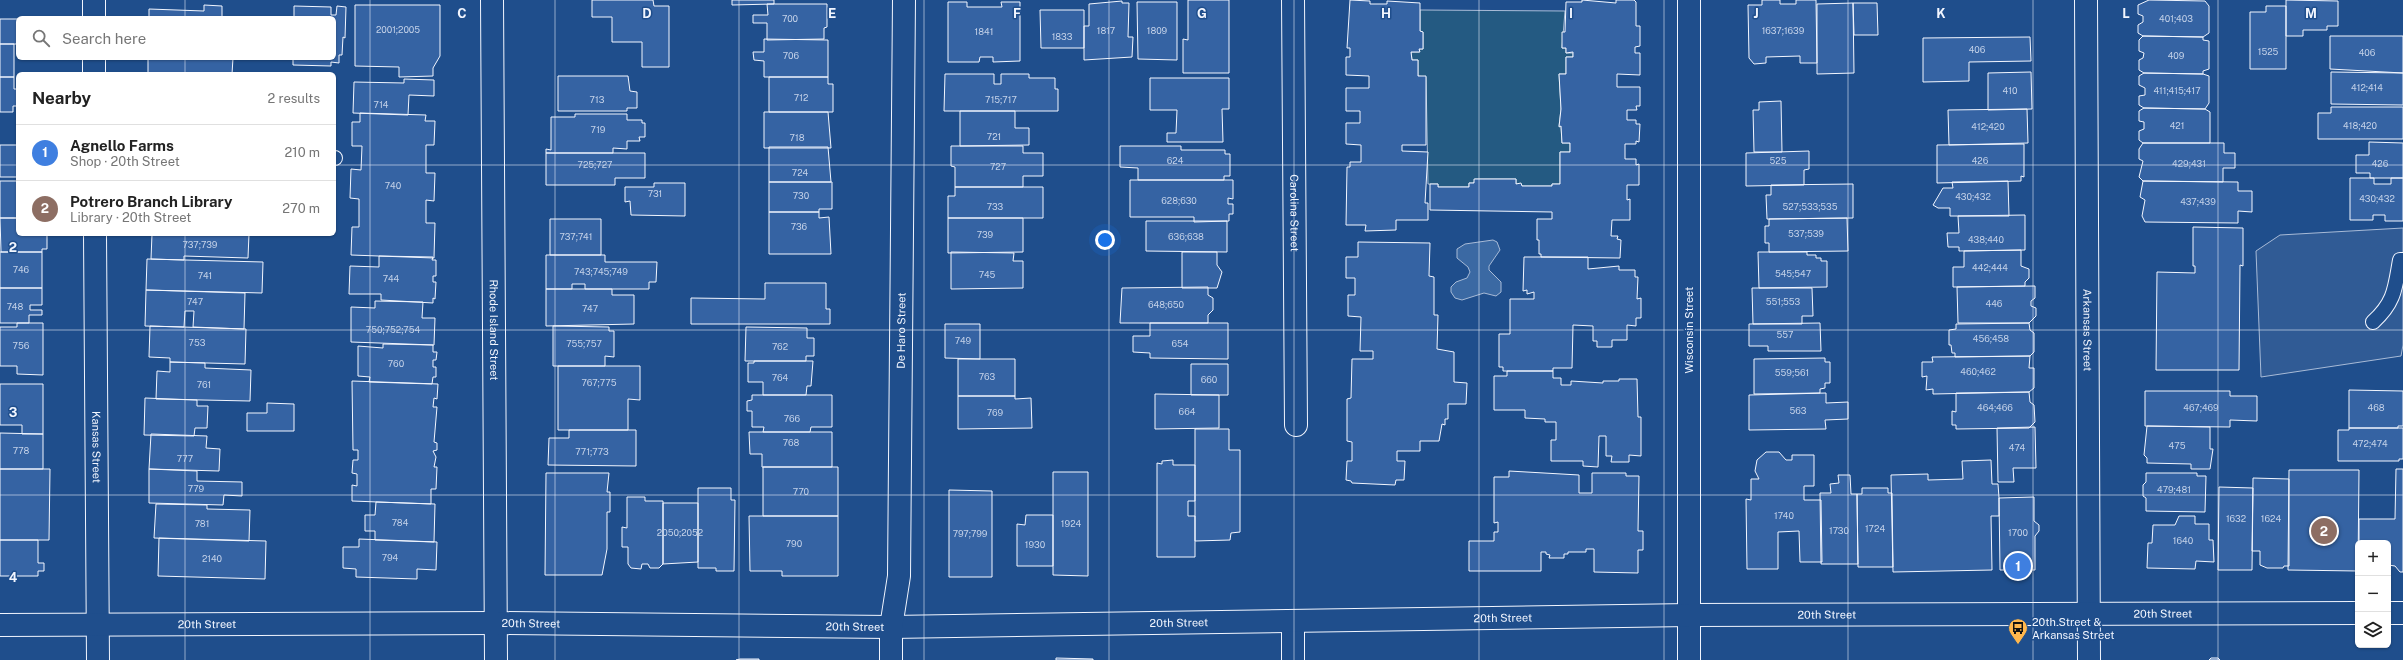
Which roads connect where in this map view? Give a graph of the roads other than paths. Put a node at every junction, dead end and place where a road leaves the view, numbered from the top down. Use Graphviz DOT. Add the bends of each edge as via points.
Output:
graph roads {
  1 [pos="94,0"];
  2 [pos="492,0"];
  3 [pos="904,0"];
  4 [pos="1293,0"];
  5 [pos="1689,0"];
  6 [pos="2086,0"];
  7 [pos="94,16"];
  8 [pos="94,60"];
  9 [pos="94,72"];
  10 [pos="96,236"];
  11 [pos="2402,260"];
  12 [pos="2373,322"];
  13 [pos="1296,426"];
  14 [pos="2403,612"];
  15 [pos="2355,613"];
  16 [pos="2391,613"];
  17 [pos="2090,614"];
  18 [pos="1689,616"];
  19 [pos="1293,621"];
  20 [pos="496,623"];
  21 [pos="0,625"];
  22 [pos="98,625"];
  23 [pos="891,627"];
  24 [pos="98,660"];
  25 [pos="496,660"];
  26 [pos="891,660"];
  27 [pos="1293,660"];
  28 [pos="1689,660"];
  29 [pos="2089,660"];
  1 -- 7 [label="street"];
  2 -- 20 [label="street, Rhode Island Street"];
  3 -- 23 [label="street, De Haro Street" via="899,576"];
  4 -- 13 [label="street, Carolina Street"];
  5 -- 18 [label="street, Wisconsin Street"];
  6 -- 17 [label="street, Arkansas Street"];
  8 -- 9 [label="street"];
  10 -- 22 [label="street, Kansas Street"];
  11 -- 12 [label="lane" via="2393,298 2385,311"];
  14 -- 16 [label="street"];
  15 -- 17 [label="street, 20th Street"];
  17 -- 18 [label="street, 20th Street"];
  17 -- 29 [label="street, Arkansas Street"];
  18 -- 19 [label="street, 20th Street"];
  18 -- 28 [label="street, Wisconsin Street"];
  19 -- 23 [label="street, 20th Street"];
  19 -- 27 [label="street"];
  20 -- 22 [label="street, 20th Street"];
  20 -- 23 [label="street, 20th Street"];
  20 -- 25 [label="street, Rhode Island Street"];
  21 -- 22 [label="street, 20th Street"];
  22 -- 24 [label="street, Kansas Street"];
  23 -- 26 [label="street, De Haro Street"];
}
